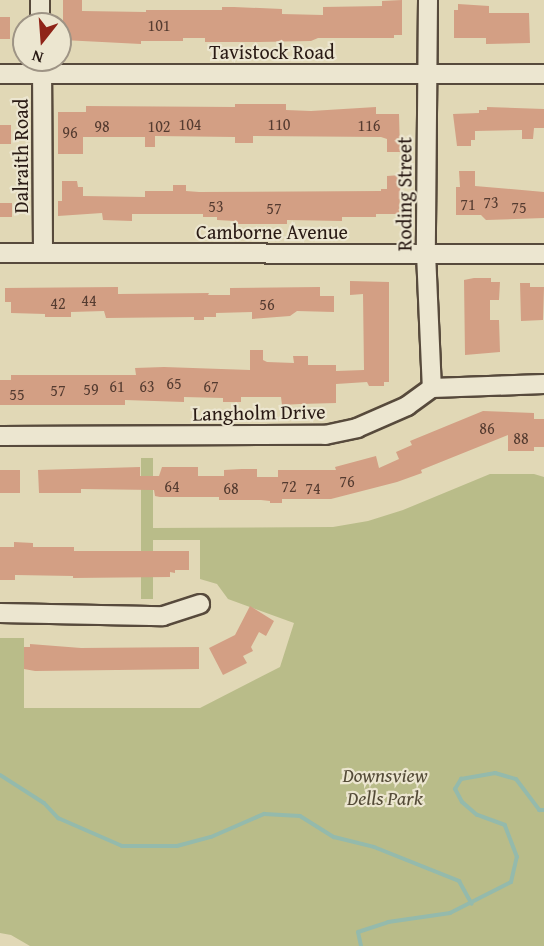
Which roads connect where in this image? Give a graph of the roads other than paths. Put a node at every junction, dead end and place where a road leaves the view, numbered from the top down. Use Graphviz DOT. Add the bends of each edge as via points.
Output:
graph roads {
  1 [pos="428,0"];
  2 [pos="72,67"];
  3 [pos="42,72"];
  4 [pos="426,73"];
  5 [pos="544,74"];
  6 [pos="43,252"];
  7 [pos="426,253"];
  8 [pos="0,254"];
  9 [pos="544,254"];
  10 [pos="544,384"];
  11 [pos="432,388"];
  12 [pos="0,436"];
  13 [pos="200,604"];
  14 [pos="0,614"];
  1 -- 4 [label="street, Roding Street"];
  2 -- 4 [label="street, Tavistock Road"];
  3 -- 6 [label="street, Dalraith Road"];
  4 -- 5 [label="street, Tavistock Road"];
  4 -- 7 [label="street, Roding Street"];
  6 -- 7 [label="street, Camborne Avenue"];
  6 -- 8 [label="street, Camborne Avenue"];
  7 -- 9 [label="street, Camborne Avenue"];
  7 -- 11 [label="street, Roding Street"];
  10 -- 11 [label="street"];
  11 -- 12 [label="street, Langholm Drive" via="407,406 357,428 325,435"];
  13 -- 14 [label="street" via="163,616"];
}
